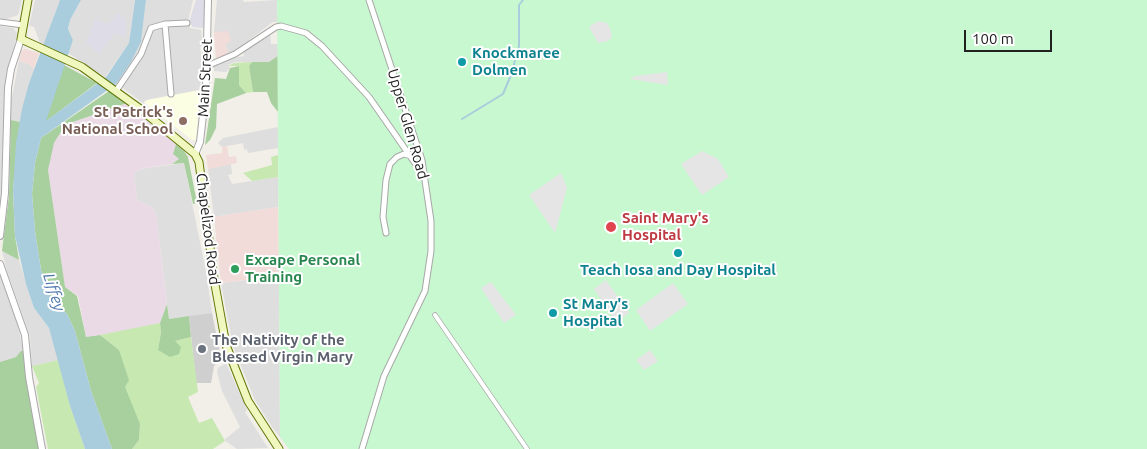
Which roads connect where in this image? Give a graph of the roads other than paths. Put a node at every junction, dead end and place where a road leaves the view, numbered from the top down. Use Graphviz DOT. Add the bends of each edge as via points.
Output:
graph roads {
  1 [pos="28,0"];
  2 [pos="208,0"];
  3 [pos="369,0"];
  4 [pos="0,22"];
  5 [pos="187,23"];
  6 [pos="165,24"];
  7 [pos="22,25"];
  8 [pos="21,39"];
  9 [pos="207,66"];
  10 [pos="115,90"];
  11 [pos="171,94"];
  12 [pos="3,118"];
  13 [pos="194,154"];
  14 [pos="411,156"];
  15 [pos="425,176"];
  16 [pos="1,220"];
  17 [pos="386,233"];
  18 [pos="0,236"];
  19 [pos="0,264"];
  20 [pos="435,315"];
  21 [pos="42,449"];
  22 [pos="279,449"];
  23 [pos="362,449"];
  24 [pos="526,449"];
  1 -- 7 [label="main road"];
  2 -- 9 [label="street, Main Street"];
  3 -- 15 [label="street, Upper Glen Road" via="414,131"];
  4 -- 7 [label="street"];
  5 -- 6 [label="street"];
  6 -- 10 [label="street" via="151,28 141,54"];
  6 -- 11 [label="street"];
  7 -- 8 [label="main road"];
  8 -- 10 [label="main road, Chapelizod Road" via="68,60"];
  8 -- 12 [label="street" via="11,69"];
  9 -- 13 [label="street, Main Street" via="200,142"];
  9 -- 14 [label="street" via="235,54 278,27 300,30 322,46 369,97"];
  10 -- 13 [label="main road, Chapelizod Road"];
  12 -- 16 [label="street"];
  13 -- 22 [label="main road, Chapelizod Road" via="199,162 215,289 226,345 248,401"];
  14 -- 15 [label="street"];
  14 -- 17 [label="street" via="397,156 390,164 383,217"];
  15 -- 23 [label="street, Upper Glen Road" via="431,221 431,251 425,291 384,376"];
  16 -- 18 [label="street"];
  19 -- 21 [label="street" via="26,335 29,377"];
  20 -- 24 [label="street"];
}
